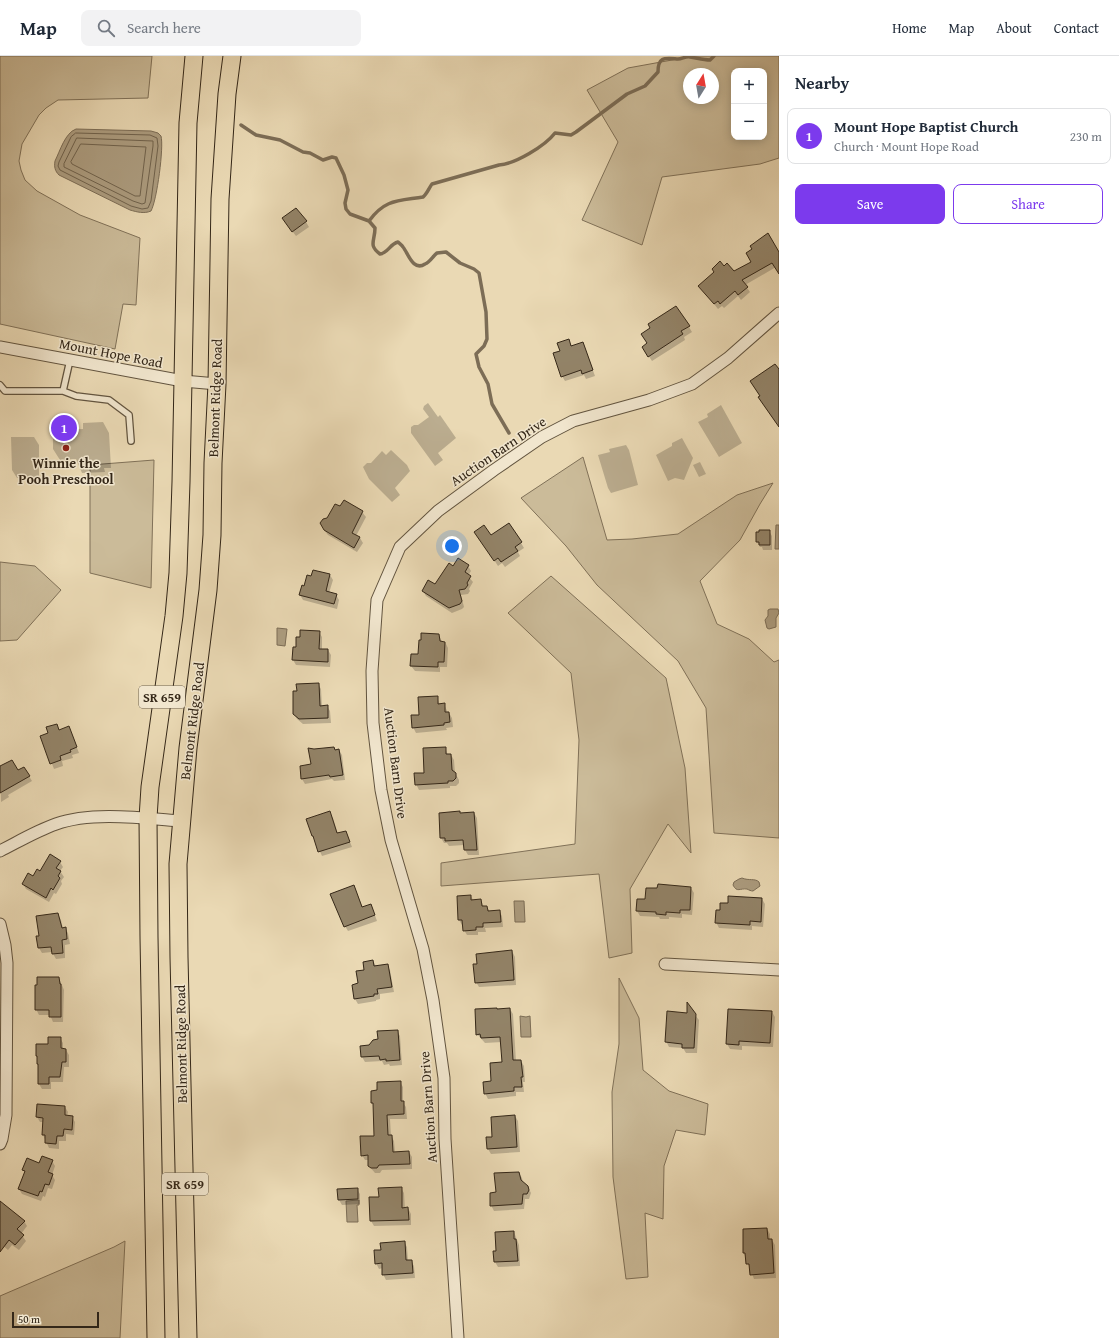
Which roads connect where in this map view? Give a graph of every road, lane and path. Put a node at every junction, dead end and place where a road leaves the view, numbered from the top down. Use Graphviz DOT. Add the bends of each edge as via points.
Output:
graph roads {
  1 [pos="194,56"];
  2 [pos="232,56"];
  3 [pos="779,312"];
  4 [pos="0,347"];
  5 [pos="70,360"];
  6 [pos="183,381"];
  7 [pos="216,384"];
  8 [pos="0,385"];
  9 [pos="62,392"];
  10 [pos="131,441"];
  11 [pos="148,818"];
  12 [pos="181,821"];
  13 [pos="0,850"];
  14 [pos="0,924"];
  15 [pos="665,964"];
  16 [pos="779,970"];
  17 [pos="3,1085"];
  18 [pos="0,1144"];
  19 [pos="156,1338"];
  20 [pos="188,1338"];
  21 [pos="458,1338"];
  1 -- 6 [label="main road, SR 659" via="188,123"];
  2 -- 7 [label="main road, Belmont Ridge Road / SR 659" via="220,199"];
  3 -- 21 [label="street, Auction Barn Drive" via="728,358 692,384 649,400 572,421 542,437 438,510 400,547 377,600 372,671 373,723 388,826 423,949 444,1078 445,1139"];
  4 -- 5 [label="street, Mount Hope Road"];
  5 -- 6 [label="street, Mount Hope Road"];
  5 -- 9 [label="lane"];
  6 -- 7 [label="street, Mount Hope Road"];
  6 -- 11 [label="main road, SR 659" via="178,572"];
  7 -- 12 [label="main road, Belmont Ridge Road / SR 659" via="208,590"];
  8 -- 9 [label="lane" via="4,391"];
  9 -- 10 [label="lane" via="109,400 130,415"];
  11 -- 12 [label="street"];
  11 -- 13 [label="street" via="76,819 56,824"];
  11 -- 19 [label="main road, SR 659"];
  12 -- 20 [label="main road, Belmont Ridge Road / SR 659" via="178,864 179,957"];
  14 -- 17 [label="street" via="7,963"];
  15 -- 16 [label="street"];
  17 -- 18 [label="street" via="6,1116"];
}
